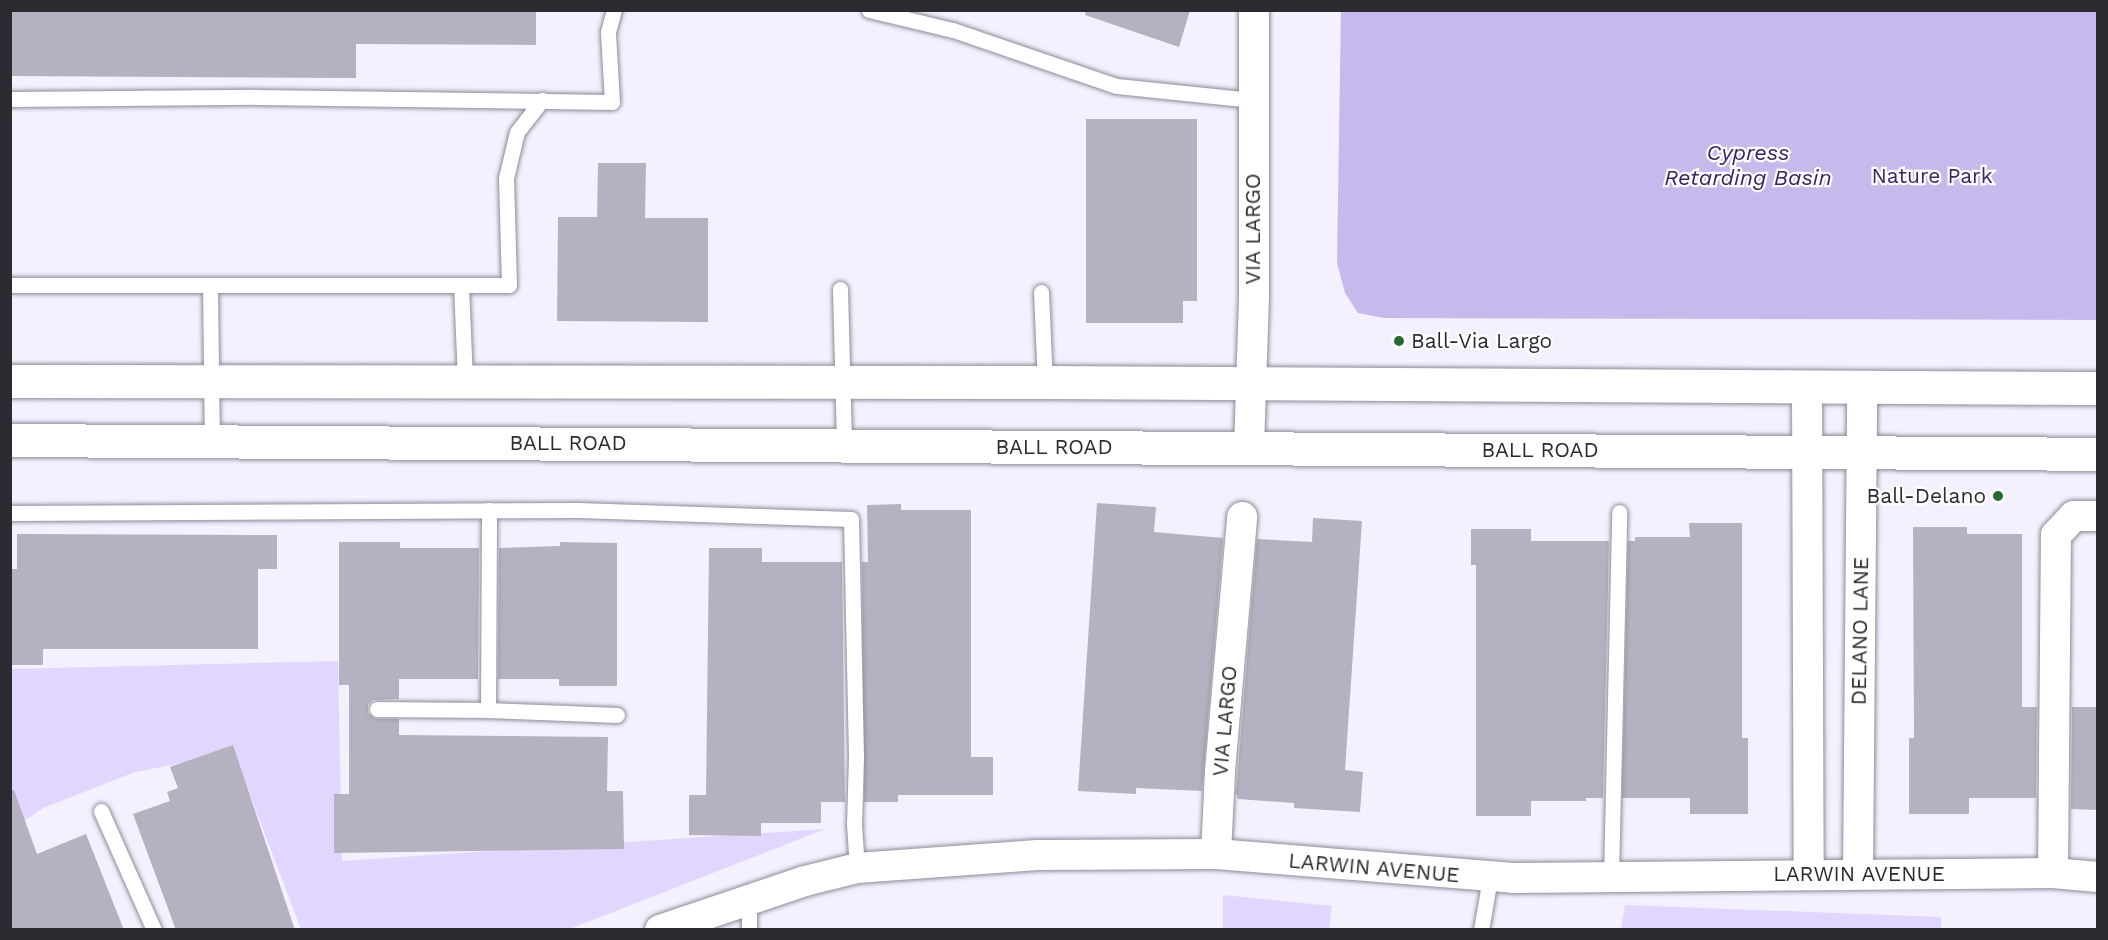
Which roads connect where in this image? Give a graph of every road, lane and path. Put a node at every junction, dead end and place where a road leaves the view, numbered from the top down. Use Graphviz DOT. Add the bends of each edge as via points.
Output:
graph roads {
  1 [pos="614,10"];
  2 [pos="869,10"];
  3 [pos="1254,10"];
  4 [pos="10,99"];
  5 [pos="542,100"];
  6 [pos="1252,100"];
  7 [pos="10,285"];
  8 [pos="210,285"];
  9 [pos="461,285"];
  10 [pos="840,289"];
  11 [pos="1041,292"];
  12 [pos="10,381"];
  13 [pos="211,381"];
  14 [pos="465,381"];
  15 [pos="843,382"];
  16 [pos="1045,382"];
  17 [pos="1252,383"];
  18 [pos="1808,388"];
  19 [pos="1862,388"];
  20 [pos="2097,388"];
  21 [pos="10,440"];
  22 [pos="212,441"];
  23 [pos="844,445"];
  24 [pos="1249,448"];
  25 [pos="1807,452"];
  26 [pos="1861,452"];
  27 [pos="2097,454"];
  28 [pos="489,510"];
  29 [pos="1619,512"];
  30 [pos="10,513"];
  31 [pos="2097,516"];
  32 [pos="1242,517"];
  33 [pos="377,709"];
  34 [pos="488,710"];
  35 [pos="617,715"];
  36 [pos="101,811"];
  37 [pos="1216,854"];
  38 [pos="858,868"];
  39 [pos="2053,873"];
  40 [pos="1809,874"];
  41 [pos="1858,874"];
  42 [pos="1611,877"];
  43 [pos="2097,877"];
  44 [pos="1490,878"];
  45 [pos="749,900"];
  46 [pos="154,930"];
  47 [pos="660,930"];
  48 [pos="749,930"];
  49 [pos="1481,930"];
  1 -- 5 [label="lane" via="608,32 612,102"];
  2 -- 6 [label="lane" via="953,30 1117,86"];
  3 -- 6 [label="street, VIA LARGO"];
  4 -- 5 [label="lane"];
  5 -- 9 [label="lane" via="517,132 506,178 509,285"];
  6 -- 17 [label="street, VIA LARGO"];
  7 -- 8 [label="lane"];
  8 -- 9 [label="lane"];
  8 -- 13 [label="lane"];
  9 -- 14 [label="lane"];
  10 -- 15 [label="lane"];
  11 -- 16 [label="lane"];
  12 -- 13 [label="main road"];
  13 -- 14 [label="main road"];
  13 -- 22 [label="lane"];
  14 -- 15 [label="main road"];
  15 -- 16 [label="main road"];
  15 -- 23 [label="lane"];
  16 -- 17 [label="main road"];
  17 -- 18 [label="main road"];
  17 -- 24 [label="street, VIA LARGO"];
  18 -- 19 [label="main road"];
  18 -- 25 [label="street"];
  19 -- 20 [label="main road"];
  19 -- 26 [label="street, DELANO LANE"];
  21 -- 22 [label="main road, BALL ROAD"];
  22 -- 23 [label="main road, BALL ROAD"];
  23 -- 24 [label="main road, BALL ROAD"];
  24 -- 25 [label="main road, BALL ROAD"];
  25 -- 26 [label="main road, BALL ROAD"];
  25 -- 40 [label="street"];
  26 -- 27 [label="main road, BALL ROAD"];
  26 -- 41 [label="street, DELANO LANE"];
  28 -- 30 [label="lane"];
  28 -- 34 [label="lane"];
  28 -- 38 [label="lane" via="850,519"];
  29 -- 42 [label="lane"];
  31 -- 39 [label="street" via="2074,516 2056,535"];
  32 -- 37 [label="street, VIA LARGO"];
  33 -- 34 [label="lane"];
  34 -- 35 [label="lane"];
  36 -- 46 [label="lane"];
  37 -- 38 [label="street, LARWIN AVENUE" via="1038,855"];
  37 -- 44 [label="street, LARWIN AVENUE"];
  38 -- 45 [label="street, LARWIN AVENUE"];
  39 -- 41 [label="street, LARWIN AVENUE"];
  39 -- 43 [label="street, LARWIN AVENUE"];
  40 -- 41 [label="street, LARWIN AVENUE"];
  40 -- 42 [label="street, LARWIN AVENUE"];
  42 -- 44 [label="street, LARWIN AVENUE"];
  44 -- 49 [label="lane"];
  45 -- 47 [label="street, LARWIN AVENUE"];
  45 -- 48 [label="lane"];
}
